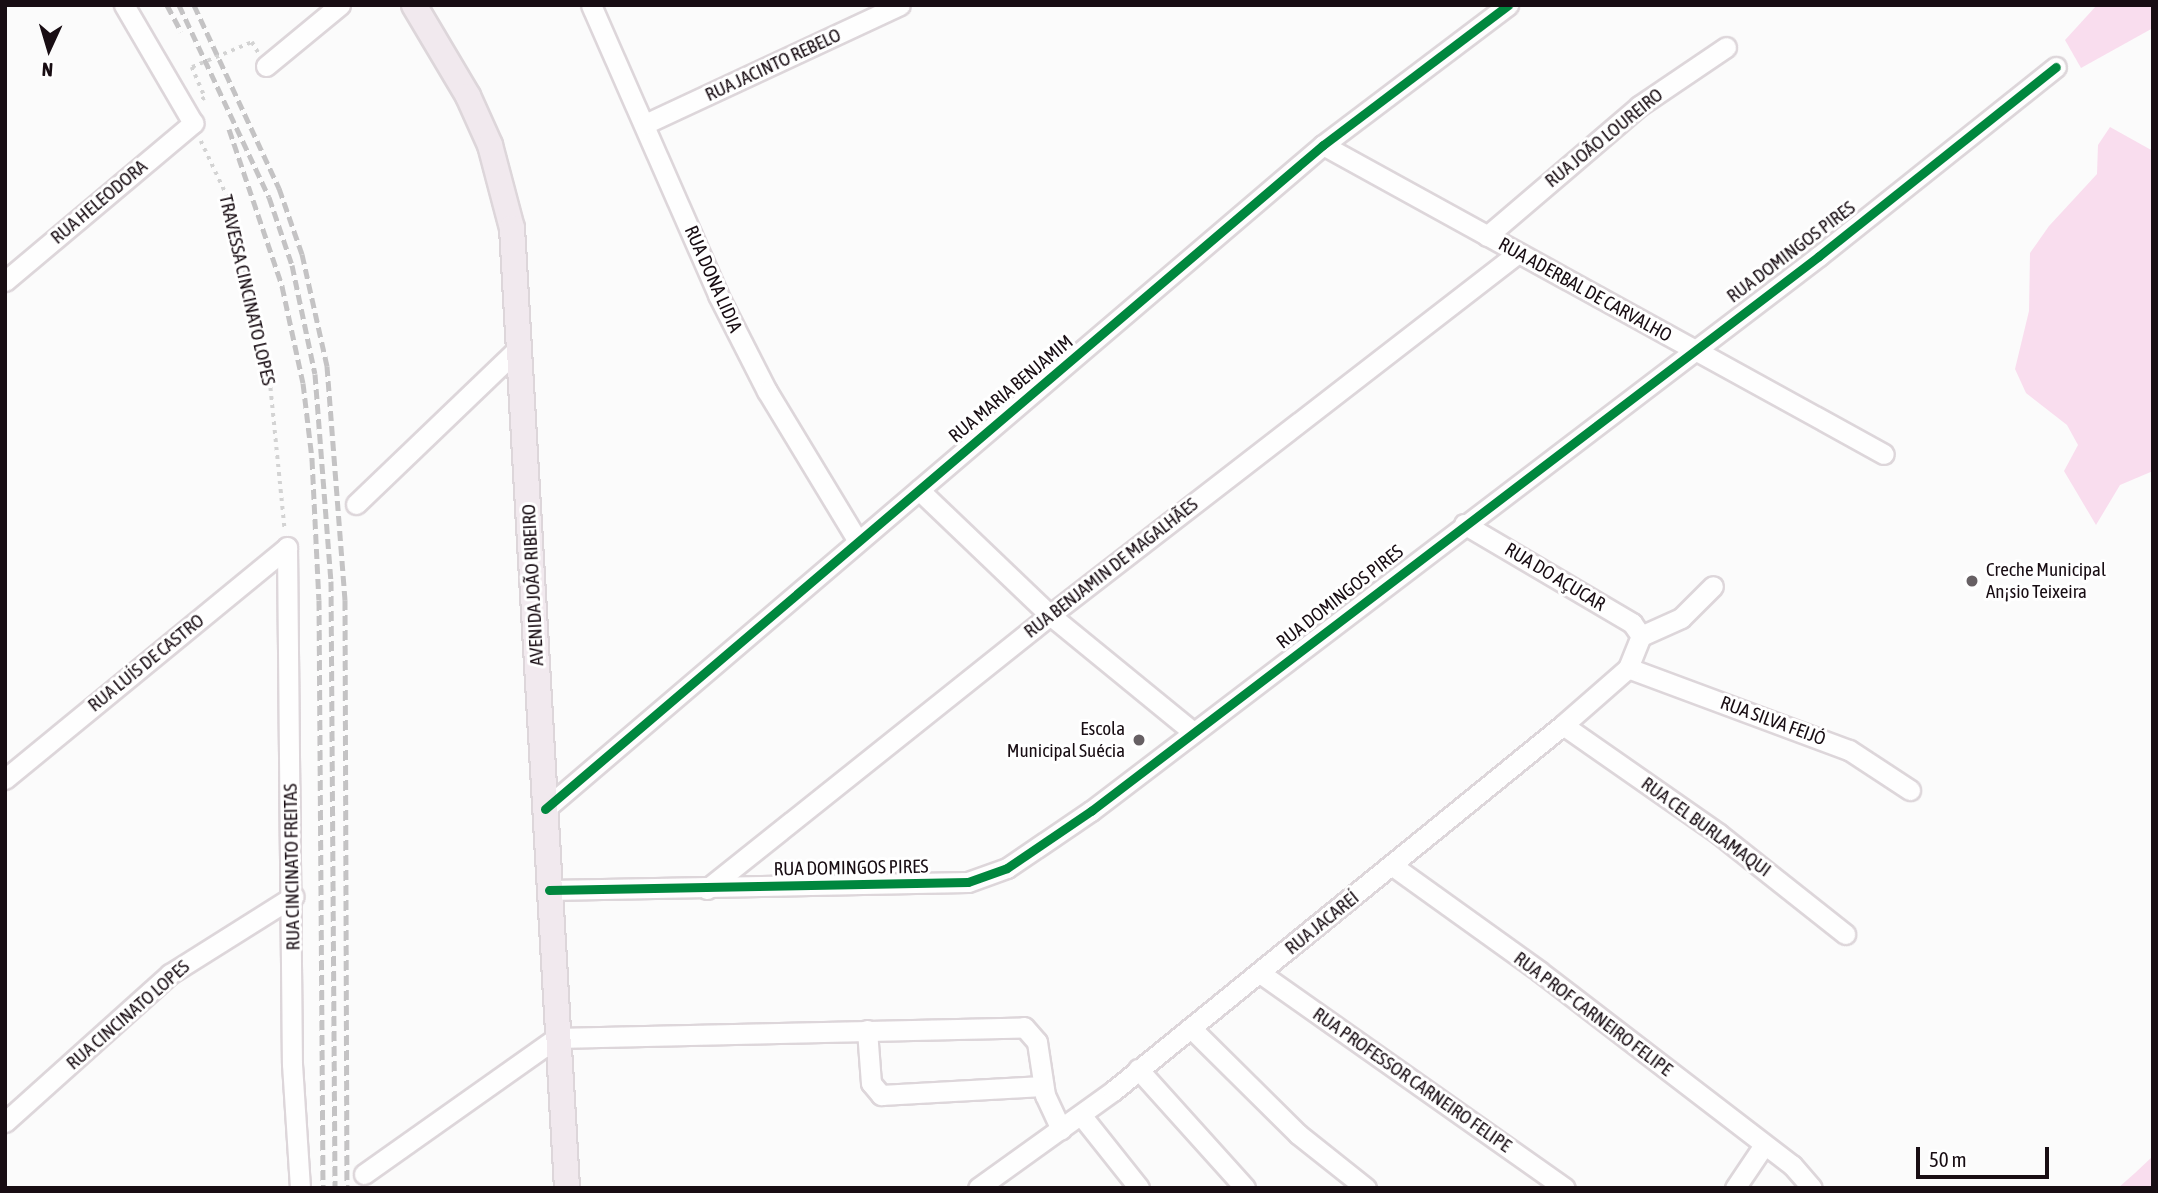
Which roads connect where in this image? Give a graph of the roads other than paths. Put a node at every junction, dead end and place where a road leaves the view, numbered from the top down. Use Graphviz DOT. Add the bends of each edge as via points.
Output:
graph roads {
  1 [pos="124,5"];
  2 [pos="340,5"];
  3 [pos="414,5"];
  4 [pos="591,5"];
  5 [pos="901,5"];
  6 [pos="1508,5"];
  7 [pos="1726,47"];
  8 [pos="266,66"];
  9 [pos="2056,67"];
  10 [pos="645,124"];
  11 [pos="1324,145"];
  12 [pos="1487,236"];
  13 [pos="1518,253"];
  14 [pos="5,281"];
  15 [pos="520,347"];
  16 [pos="1691,349"];
  17 [pos="1884,454"];
  18 [pos="919,490"];
  19 [pos="356,505"];
  20 [pos="1464,524"];
  21 [pos="858,541"];
  22 [pos="287,547"];
  23 [pos="1713,586"];
  24 [pos="1051,615"];
  25 [pos="1641,636"];
  26 [pos="1628,668"];
  27 [pos="1563,725"];
  28 [pos="1193,732"];
  29 [pos="5,779"];
  30 [pos="1910,790"];
  31 [pos="545,809"];
  32 [pos="1392,866"];
  33 [pos="707,889"];
  34 [pos="549,890"];
  35 [pos="294,897"];
  36 [pos="1845,934"];
  37 [pos="1260,973"];
  38 [pos="1191,1028"];
  39 [pos="867,1030"];
  40 [pos="556,1038"];
  41 [pos="1138,1069"];
  42 [pos="1043,1086"];
  43 [pos="1081,1115"];
  44 [pos="5,1122"];
  45 [pos="1061,1130"];
  46 [pos="1764,1145"];
  47 [pos="364,1174"];
  48 [pos="300,1188"];
  49 [pos="566,1188"];
  50 [pos="978,1188"];
  51 [pos="1139,1188"];
  52 [pos="1245,1188"];
  53 [pos="1366,1188"];
  54 [pos="1565,1188"];
  55 [pos="1735,1188"];
  56 [pos="1812,1188"];
  1 -- 14 [label="street, RUA HELEODORA" via="190,116"];
  2 -- 8 [label="street"];
  3 -- 15 [label="main road, AVENIDA JOÃO RIBEIRO" via="468,96 500,174 515,251"];
  4 -- 10 [label="street, RUA DONA LIDIA"];
  5 -- 10 [label="street, RUA JACINTO REBELO"];
  6 -- 11 [label="street, RUA MARIA BENJAMIM"];
  7 -- 12 [label="street, RUA JOÃO LOUREIRO" via="1639,106"];
  9 -- 16 [label="street, RUA DOMINGOS PIRES" via="1819,256"];
  10 -- 21 [label="street, RUA DONA LIDIA" via="745,350"];
  11 -- 12 [label="street, RUA ADERBAL DE CARVALHO"];
  11 -- 18 [label="street, RUA MARIA BENJAMIM"];
  12 -- 13 [label="street, RUA ADERBAL DE CARVALHO"];
  13 -- 16 [label="street, RUA ADERBAL DE CARVALHO"];
  13 -- 24 [label="street, RUA BENJAMIN DE MAGALHÃES"];
  15 -- 19 [label="street"];
  15 -- 31 [label="main road, AVENIDA JOÃO RIBEIRO"];
  16 -- 17 [label="street, RUA ADERBAL DE CARVALHO"];
  16 -- 20 [label="street, RUA DOMINGOS PIRES"];
  18 -- 21 [label="street, RUA MARIA BENJAMIM"];
  18 -- 24 [label="street"];
  20 -- 25 [label="street, RUA DO AÇUCAR" via="1632,623"];
  20 -- 28 [label="street, RUA DOMINGOS PIRES"];
  21 -- 31 [label="street, RUA MARIA BENJAMIM"];
  22 -- 29 [label="street, RUA LUÍS DE CASTRO"];
  22 -- 35 [label="street, RUA CINCINATO FREITAS"];
  23 -- 25 [label="street" via="1681,618"];
  24 -- 28 [label="street"];
  24 -- 33 [label="street, RUA BENJAMIN DE MAGALHÃES"];
  25 -- 26 [label="street, RUA JACAREÍ"];
  26 -- 27 [label="street, RUA JACAREÍ"];
  26 -- 30 [label="street, RUA SILVA FEIJÓ" via="1849,750"];
  27 -- 32 [label="street, RUA JACAREÍ"];
  27 -- 36 [label="street, RUA CEL BURLAMAQUI" via="1719,834"];
  28 -- 33 [label="street, RUA DOMINGOS PIRES" via="1007,869 968,882"];
  31 -- 34 [label="main road, AVENIDA JOÃO RIBEIRO"];
  32 -- 37 [label="street, RUA JACAREÍ"];
  32 -- 46 [label="street, RUA PROF CARNEIRO FELIPE" via="1539,971"];
  33 -- 34 [label="street, RUA DOMINGOS PIRES"];
  34 -- 40 [label="main road, AVENIDA JOÃO RIBEIRO"];
  35 -- 44 [label="street, RUA CINCINATO LOPES" via="170,974"];
  35 -- 48 [label="street, RUA CINCINATO FREITAS" via="292,1064"];
  37 -- 38 [label="street, RUA JACAREÍ"];
  37 -- 54 [label="street, RUA PROFESSOR CARNEIRO FELIPE"];
  38 -- 41 [label="street, RUA JACAREÍ"];
  38 -- 53 [label="street" via="1298,1134"];
  39 -- 40 [label="street"];
  39 -- 42 [label="street" via="1024,1027 1037,1042"];
  39 -- 42 [label="street" via="871,1083 881,1096"];
  40 -- 47 [label="street"];
  40 -- 49 [label="main road, AVENIDA JOÃO RIBEIRO"];
  41 -- 43 [label="street, RUA JACAREÍ"];
  41 -- 52 [label="street"];
  42 -- 45 [label="street"];
  43 -- 45 [label="street, RUA JACAREÍ"];
  43 -- 51 [label="street"];
  45 -- 50 [label="street, RUA JACAREÍ"];
  46 -- 55 [label="street"];
  46 -- 56 [label="street, RUA PROF CARNEIRO FELIPE" via="1792,1165"];
}
